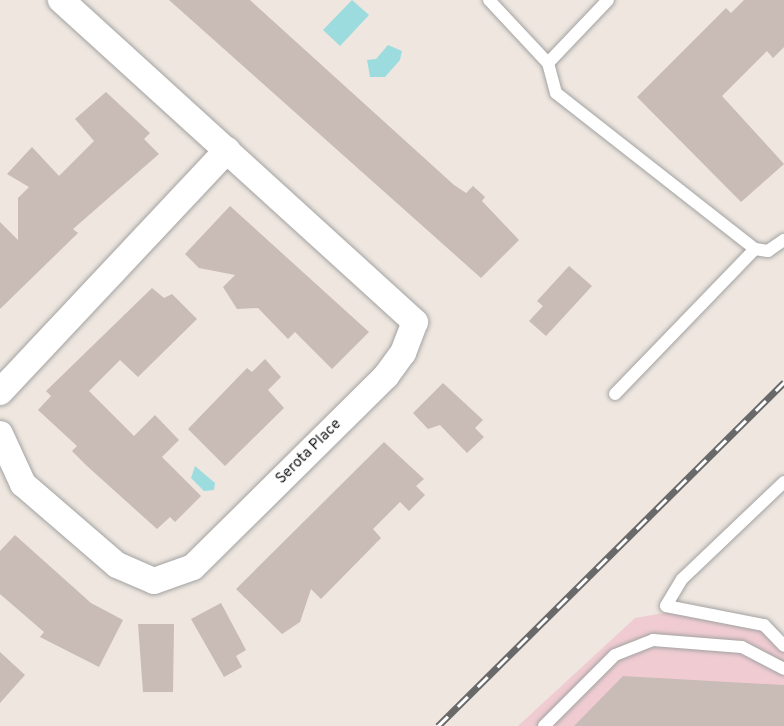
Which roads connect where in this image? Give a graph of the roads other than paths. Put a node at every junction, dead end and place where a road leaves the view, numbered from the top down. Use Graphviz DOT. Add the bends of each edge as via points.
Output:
graph roads {
  1 [pos="61,0"];
  2 [pos="489,0"];
  3 [pos="608,0"];
  4 [pos="548,63"];
  5 [pos="227,150"];
  6 [pos="784,240"];
  7 [pos="755,249"];
  8 [pos="0,392"];
  9 [pos="615,394"];
  10 [pos="0,434"];
  11 [pos="784,482"];
  12 [pos="784,646"];
  13 [pos="784,669"];
  14 [pos="544,726"];
  1 -- 5 [label="street, Serota Place"];
  2 -- 4 [label="lane"];
  3 -- 4 [label="lane"];
  4 -- 7 [label="lane" via="556,93"];
  5 -- 8 [label="street"];
  5 -- 10 [label="street, Serota Place" via="415,322 403,353 386,376 193,567 154,581 117,565 23,484"];
  6 -- 7 [label="lane" via="768,251"];
  7 -- 9 [label="lane"];
  11 -- 12 [label="lane" via="682,579 666,606 764,625"];
  13 -- 14 [label="lane" via="742,647 653,640 615,655"];
}
